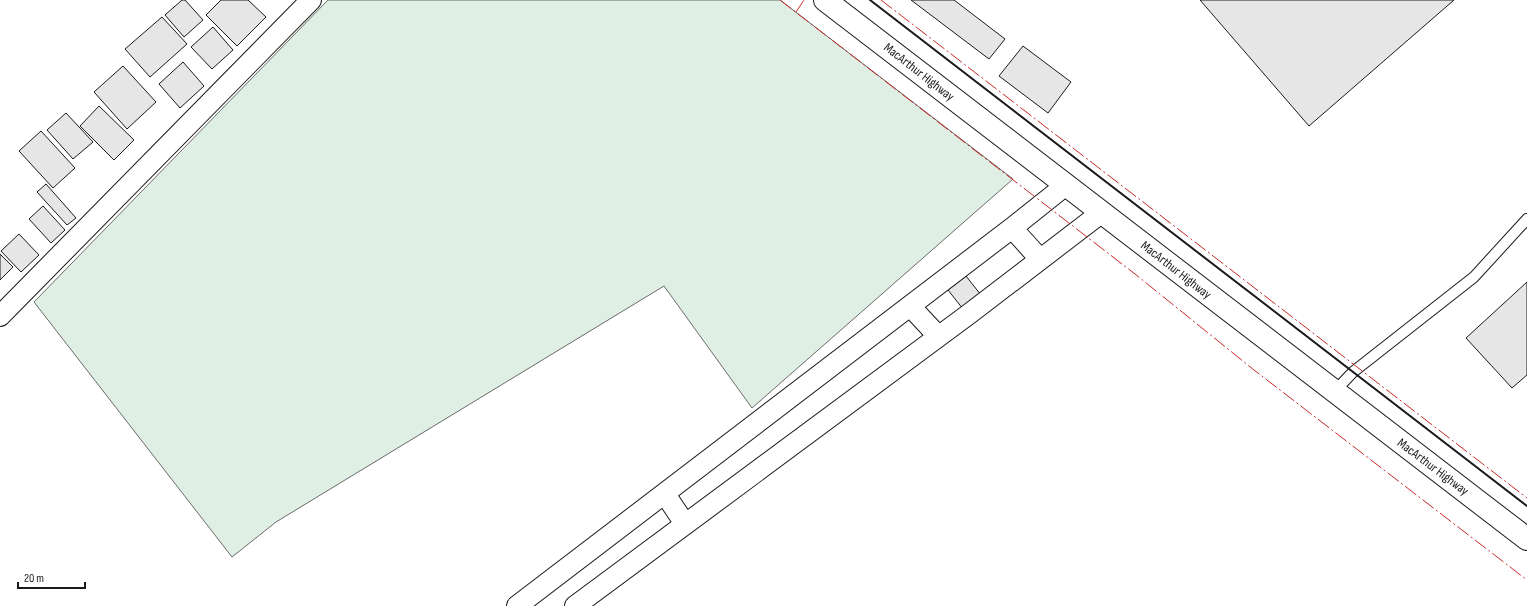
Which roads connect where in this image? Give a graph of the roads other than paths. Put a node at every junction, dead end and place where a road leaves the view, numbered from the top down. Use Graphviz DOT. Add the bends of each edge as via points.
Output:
graph roads {
  1 [pos="311,0"];
  2 [pos="825,0"];
  3 [pos="1066,186"];
  4 [pos="1101,213"];
  5 [pos="1527,219"];
  6 [pos="1012,228"];
  7 [pos="1040,258"];
  8 [pos="910,306"];
  9 [pos="0,316"];
  10 [pos="938,336"];
  11 [pos="1334,392"];
  12 [pos="665,494"];
  13 [pos="685,524"];
  14 [pos="1527,539"];
  15 [pos="517,606"];
  16 [pos="575,606"];
  1 -- 9 [label="street"];
  2 -- 3 [label="highway, MacArthur Highway"];
  3 -- 4 [label="highway, MacArthur Highway"];
  3 -- 6 [label="street"];
  4 -- 7 [label="street"];
  4 -- 11 [label="highway, MacArthur Highway"];
  5 -- 11 [label="lane" via="1474,277 1354,372"];
  6 -- 7 [label="street"];
  6 -- 8 [label="street"];
  7 -- 10 [label="street"];
  8 -- 10 [label="street"];
  8 -- 12 [label="street"];
  10 -- 13 [label="street"];
  11 -- 14 [label="highway, MacArthur Highway"];
  12 -- 13 [label="street"];
  12 -- 15 [label="street"];
  13 -- 16 [label="street"];
}
